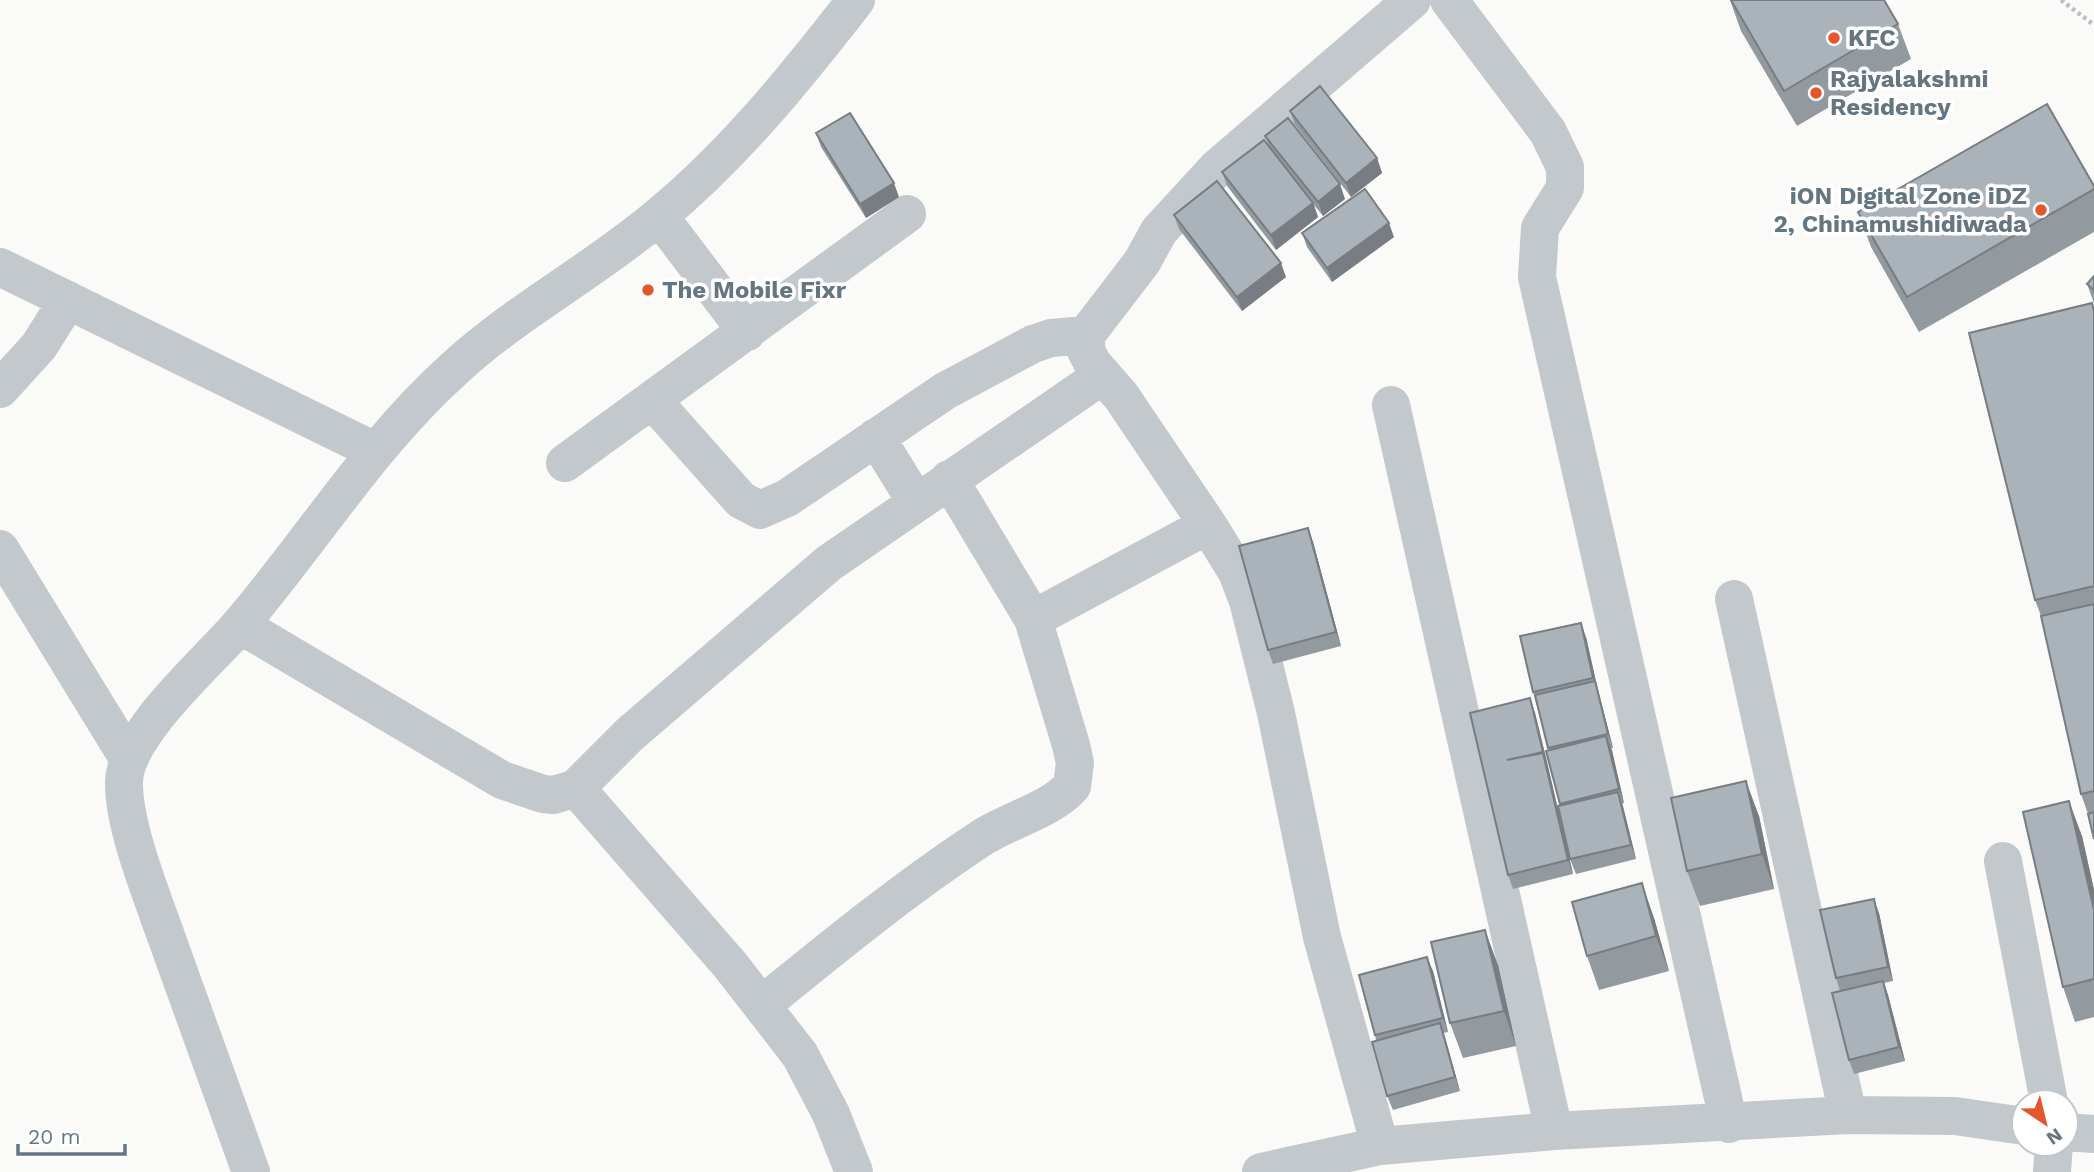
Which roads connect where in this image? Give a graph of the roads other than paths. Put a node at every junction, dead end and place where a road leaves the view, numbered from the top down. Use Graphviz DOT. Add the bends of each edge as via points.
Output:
graph roads {
  1 [pos="856,0"];
  2 [pos="1412,0"];
  3 [pos="1448,0"];
  4 [pos="907,214"];
  5 [pos="659,216"];
  6 [pos="0,267"];
  7 [pos="68,300"];
  8 [pos="747,332"];
  9 [pos="1086,335"];
  10 [pos="1102,375"];
  11 [pos="0,389"];
  12 [pos="653,401"];
  13 [pos="1391,405"];
  14 [pos="876,436"];
  15 [pos="375,451"];
  16 [pos="565,463"];
  17 [pos="950,479"];
  18 [pos="916,502"];
  19 [pos="1208,525"];
  20 [pos="0,548"];
  21 [pos="1734,599"];
  22 [pos="1033,619"];
  23 [pos="240,625"];
  24 [pos="128,758"];
  25 [pos="576,788"];
  26 [pos="2003,860"];
  27 [pos="763,1004"];
  28 [pos="2046,1088"];
  29 [pos="1848,1115"];
  30 [pos="1729,1124"];
  31 [pos="2010,1124"];
  32 [pos="1554,1131"];
  33 [pos="1380,1146"];
  34 [pos="251,1172"];
  35 [pos="854,1172"];
  36 [pos="1261,1172"];
  1 -- 5 [label="street" via="733,148"];
  2 -- 9 [label="street" via="1216,169 1159,231 1142,262"];
  3 -- 30 [label="street" via="1548,132 1565,167 1565,188 1546,216 1537,241 1539,288"];
  4 -- 8 [label="street"];
  5 -- 8 [label="street"];
  5 -- 15 [label="street" via="458,365"];
  6 -- 7 [label="street"];
  7 -- 11 [label="street" via="38,346"];
  7 -- 15 [label="street"];
  8 -- 12 [label="street"];
  9 -- 10 [label="street" via="1086,352"];
  9 -- 14 [label="street" via="1051,338 1016,352"];
  10 -- 17 [label="street"];
  10 -- 19 [label="street"];
  12 -- 14 [label="street" via="741,500 760,510 787,498"];
  12 -- 16 [label="street"];
  13 -- 32 [label="street"];
  14 -- 18 [label="street"];
  15 -- 23 [label="street"];
  17 -- 18 [label="street"];
  17 -- 22 [label="street"];
  18 -- 25 [label="street" via="787,597 630,734"];
  19 -- 22 [label="street"];
  19 -- 33 [label="street" via="1237,572 1248,601 1322,937"];
  20 -- 24 [label="street"];
  21 -- 29 [label="street"];
  22 -- 27 [label="street" via="1075,763 1072,786 953,858"];
  23 -- 24 [label="street" via="176,694"];
  23 -- 25 [label="street" via="502,780 543,794"];
  24 -- 34 [label="street" via="124,800 149,889"];
  25 -- 27 [label="street"];
  26 -- 28 [label="street"];
  27 -- 35 [label="street" via="800,1055"];
  29 -- 30 [label="street"];
  29 -- 31 [label="street" via="1955,1116"];
  30 -- 32 [label="street"];
  32 -- 33 [label="street"];
  33 -- 36 [label="street"];
}
